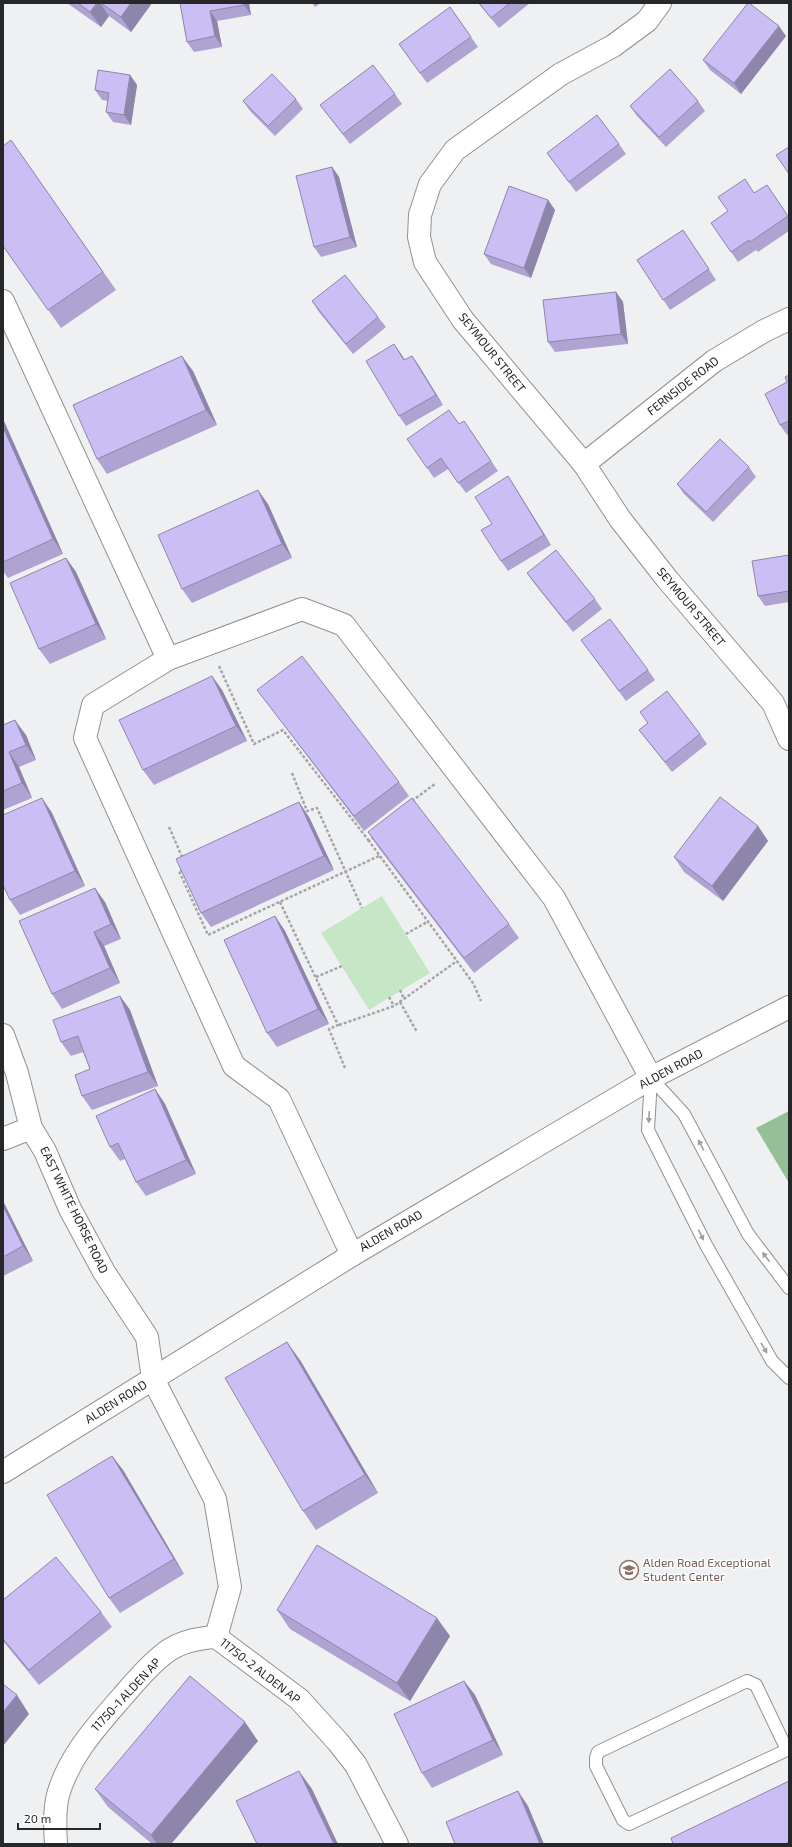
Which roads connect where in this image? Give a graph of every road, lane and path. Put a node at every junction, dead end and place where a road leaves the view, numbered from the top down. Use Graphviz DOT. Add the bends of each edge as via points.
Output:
graph roads {
  1 [pos="660,3"];
  2 [pos="3,301"];
  3 [pos="789,319"];
  4 [pos="584,464"];
  5 [pos="209,643"];
  6 [pos="168,659"];
  7 [pos="781,699"];
  8 [pos="789,739"];
  9 [pos="454,768"];
  10 [pos="292,773"];
  11 [pos="408,804"];
  12 [pos="169,828"];
  13 [pos="375,836"];
  14 [pos="369,841"];
  15 [pos="379,856"];
  16 [pos="183,861"];
  17 [pos="186,867"];
  18 [pos="346,872"];
  19 [pos="280,902"];
  20 [pos="362,908"];
  21 [pos="427,922"];
  22 [pos="406,934"];
  23 [pos="457,961"];
  24 [pos="342,966"];
  25 [pos="316,977"];
  26 [pos="400,990"];
  27 [pos="389,997"];
  28 [pos="404,999"];
  29 [pos="481,1001"];
  30 [pos="400,1002"];
  31 [pos="394,1006"];
  32 [pos="789,1007"];
  33 [pos="338,1025"];
  34 [pos="417,1032"];
  35 [pos="3,1035"];
  36 [pos="345,1068"];
  37 [pos="651,1078"];
  38 [pos="31,1128"];
  39 [pos="3,1140"];
  40 [pos="352,1255"];
  41 [pos="789,1288"];
  42 [pos="789,1378"];
  43 [pos="153,1379"];
  44 [pos="3,1472"];
  45 [pos="216,1636"];
  46 [pos="788,1749"];
  47 [pos="56,1844"];
  48 [pos="397,1844"];
  1 -- 4 [label="street, SEYMOUR STREET" via="647,21 613,46 561,74 455,150 430,184 420,215 419,237 425,262 463,320"];
  2 -- 6 [label="street"];
  3 -- 4 [label="street, FERNSIDE ROAD" via="714,361"];
  4 -- 7 [label="street, SEYMOUR STREET" via="620,519 653,561"];
  5 -- 6 [label="street"];
  5 -- 9 [label="street" via="302,609 344,625"];
  5 -- 14 [label="path" via="254,744 283,730"];
  6 -- 40 [label="street" via="93,705 85,738 234,1066 279,1099"];
  7 -- 8 [label="street, SEYMOUR STREET"];
  9 -- 11 [label="path"];
  9 -- 37 [label="street" via="554,898"];
  10 -- 18 [label="path" via="307,811 316,808"];
  12 -- 16 [label="path"];
  13 -- 14 [label="path"];
  14 -- 15 [label="path"];
  15 -- 18 [label="path"];
  15 -- 21 [label="path"];
  17 -- 19 [label="path" via="179,871 208,935"];
  18 -- 19 [label="path"];
  18 -- 20 [label="path"];
  19 -- 25 [label="path"];
  21 -- 22 [label="path"];
  21 -- 23 [label="path"];
  23 -- 28 [label="path"];
  23 -- 29 [label="path" via="473,983"];
  24 -- 25 [label="path"];
  25 -- 33 [label="path"];
  26 -- 28 [label="path"];
  27 -- 31 [label="path"];
  28 -- 30 [label="path"];
  30 -- 31 [label="path"];
  30 -- 34 [label="path"];
  31 -- 33 [label="path"];
  32 -- 37 [label="street, ALDEN ROAD"];
  33 -- 36 [label="path" via="329,1029"];
  35 -- 38 [label="street, EAST WHITE HORSE ROAD" via="17,1073"];
  37 -- 40 [label="street, ALDEN ROAD"];
  41 -- 37 [label="lane, one-way" via="748,1234 684,1114"];
  37 -- 42 [label="lane, one-way" via="648,1130 717,1266 772,1361"];
  38 -- 39 [label="street"];
  38 -- 43 [label="street, EAST WHITE HORSE ROAD" via="45,1151 70,1209 104,1272 147,1337"];
  40 -- 43 [label="street, ALDEN ROAD"];
  43 -- 44 [label="street, ALDEN ROAD"];
  43 -- 45 [label="street" via="215,1499 230,1587"];
  45 -- 47 [label="street, 11750-1 ALDEN AP" via="196,1639 165,1652 91,1733 70,1764 58,1796"];
  45 -- 48 [label="street, 11750-2 ALDEN AP" via="300,1700 338,1742 356,1764"];
  46 -- 46 [label="lane" via="629,1824 623,1820 596,1766 598,1752 746,1681 756,1685"];
}
